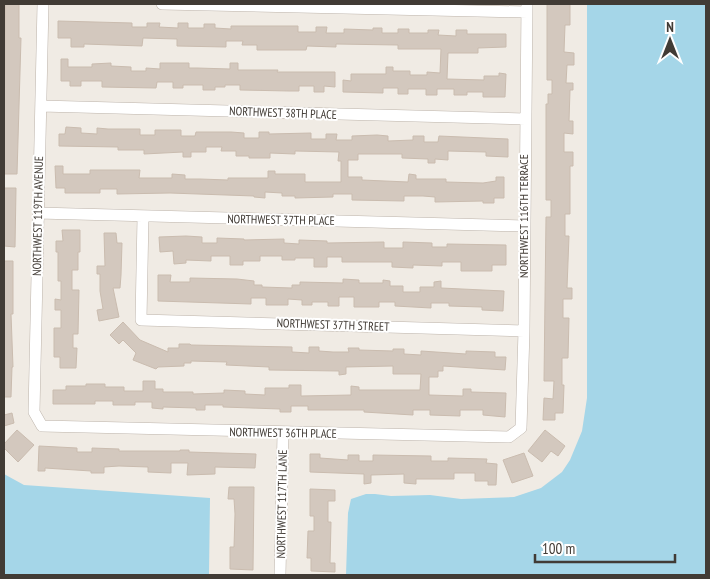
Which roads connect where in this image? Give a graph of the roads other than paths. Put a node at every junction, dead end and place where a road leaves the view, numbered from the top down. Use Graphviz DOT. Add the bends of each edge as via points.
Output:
graph roads {
  1 [pos="43,4"];
  2 [pos="162,4"];
  3 [pos="527,8"];
  4 [pos="41,106"];
  5 [pos="525,119"];
  6 [pos="38,213"];
  7 [pos="143,217"];
  8 [pos="524,226"];
  9 [pos="524,331"];
  10 [pos="42,426"];
  11 [pos="522,428"];
  12 [pos="283,433"];
  13 [pos="280,575"];
  1 -- 4 [label="street, NORTHWEST 119TH AVENUE"];
  2 -- 3 [label="street"];
  3 -- 5 [label="street, NORTHWEST 116TH TERRACE"];
  4 -- 5 [label="street, NORTHWEST 38TH PLACE"];
  4 -- 6 [label="street, NORTHWEST 119TH AVENUE"];
  5 -- 8 [label="street, NORTHWEST 116TH TERRACE"];
  6 -- 7 [label="street, NORTHWEST 37TH PLACE"];
  6 -- 10 [label="street, NORTHWEST 119TH AVENUE" via="34,412"];
  7 -- 8 [label="street, NORTHWEST 37TH PLACE"];
  7 -- 9 [label="street, NORTHWEST 37TH STREET" via="141,320"];
  8 -- 9 [label="street, NORTHWEST 116TH TERRACE"];
  9 -- 11 [label="street, NORTHWEST 116TH TERRACE"];
  10 -- 12 [label="street, NORTHWEST 36TH PLACE"];
  11 -- 12 [label="street, NORTHWEST 36TH PLACE" via="509,437"];
  12 -- 13 [label="street, NORTHWEST 117TH LANE"];
}
